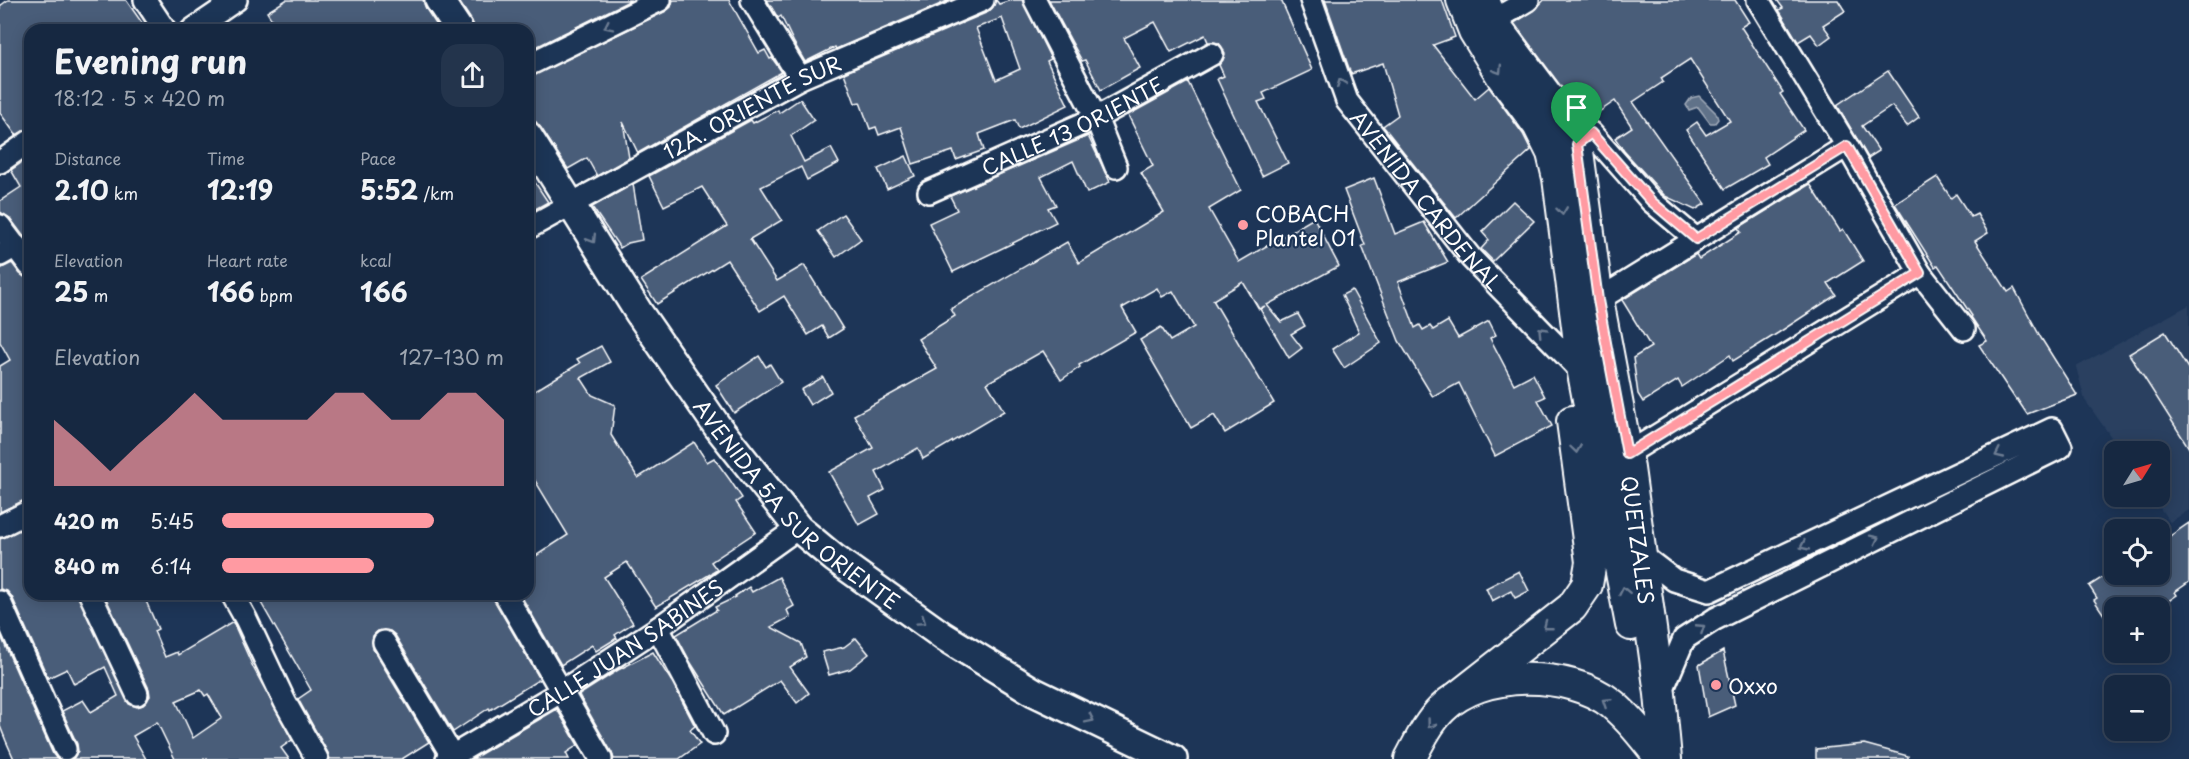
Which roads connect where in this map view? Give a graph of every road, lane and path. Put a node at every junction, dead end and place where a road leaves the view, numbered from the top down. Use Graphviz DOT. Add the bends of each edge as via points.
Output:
graph roads {
  1 [pos="145,0"];
  2 [pos="236,0"];
  3 [pos="439,0"];
  4 [pos="660,0"];
  5 [pos="752,0"];
  6 [pos="983,0"];
  7 [pos="1035,0"];
  8 [pos="1311,0"];
  9 [pos="1462,0"];
  10 [pos="1528,0"];
  11 [pos="1758,0"];
  12 [pos="1483,18"];
  13 [pos="161,24"];
  14 [pos="201,24"];
  15 [pos="455,24"];
  16 [pos="1212,54"];
  17 [pos="534,62"];
  18 [pos="800,78"];
  19 [pos="1096,118"];
  20 [pos="1573,143"];
  21 [pos="24,145"];
  22 [pos="534,146"];
  23 [pos="1847,146"];
  24 [pos="0,162"];
  25 [pos="1116,167"];
  26 [pos="929,192"];
  27 [pos="571,205"];
  28 [pos="534,225"];
  29 [pos="0,226"];
  30 [pos="1696,239"];
  31 [pos="8,250"];
  32 [pos="24,262"];
  33 [pos="1920,273"];
  34 [pos="1598,300"];
  35 [pos="1964,329"];
  36 [pos="1583,373"];
  37 [pos="1627,454"];
  38 [pos="1900,501"];
  39 [pos="24,514"];
  40 [pos="1911,521"];
  41 [pos="0,526"];
  42 [pos="798,528"];
  43 [pos="1640,554"];
  44 [pos="93,600"];
  45 [pos="235,600"];
  46 [pos="509,600"];
  47 [pos="0,602"];
  48 [pos="658,628"];
  49 [pos="384,642"];
  50 [pos="562,691"];
  51 [pos="137,694"];
  52 [pos="1461,694"];
  53 [pos="1660,694"];
  54 [pos="714,734"];
  55 [pos="65,749"];
  56 [pos="1660,756"];
  57 [pos="451,758"];
  58 [pos="317,759"];
  59 [pos="601,759"];
  60 [pos="1173,759"];
  61 [pos="1410,759"];
  1 -- 13 [label="street"];
  2 -- 14 [label="street"];
  3 -- 15 [label="street"];
  4 -- 17 [label="street, one-way"];
  5 -- 18 [label="street"];
  6 -- 18 [label="street, 12A. ORIENTE SUR"];
  7 -- 19 [label="street"];
  36 -- 8 [label="street, AVENIDA CARDENAL, one-way" via="1471,258 1347,101"];
  9 -- 12 [label="main road"];
  10 -- 12 [label="street"];
  11 -- 23 [label="street"];
  12 -- 20 [label="main road" via="1503,78 1538,124"];
  16 -- 19 [label="street, CALLE 13 ORIENTE"];
  18 -- 27 [label="street, 12A. ORIENTE SUR"];
  19 -- 25 [label="street"];
  19 -- 26 [label="street, CALLE 13 ORIENTE"];
  20 -- 30 [label="street"];
  20 -- 34 [label="main road, QUETZALES"];
  20 -- 36 [label="main road, QUETZALES, one-way" via="1558,178"];
  21 -- 24 [label="street"];
  22 -- 27 [label="street, AVENIDA 5A SUR ORIENTE"];
  23 -- 30 [label="street"];
  23 -- 33 [label="street"];
  27 -- 28 [label="street, 12A. ORIENTE SUR"];
  27 -- 42 [label="street, AVENIDA 5A SUR ORIENTE, one-way" via="717,426"];
  29 -- 31 [label="street"];
  30 -- 34 [label="street"];
  31 -- 32 [label="street"];
  33 -- 35 [label="street"];
  33 -- 37 [label="street"];
  34 -- 37 [label="main road, QUETZALES"];
  36 -- 52 [label="main road, one-way" via="1571,402 1571,413 1591,562 1587,585 1572,607"];
  56 -- 36 [label="main road, QUETZALES, one-way"];
  37 -- 43 [label="main road, QUETZALES"];
  38 -- 40 [label="street"];
  40 -- 38 [label="street, one-way" via="2061,447 2052,429"];
  38 -- 43 [label="street, one-way" via="1709,591 1674,580"];
  39 -- 41 [label="street"];
  53 -- 40 [label="street, one-way" via="1684,639 1715,619"];
  42 -- 48 [label="street, CALLE JUAN SABINES"];
  42 -- 60 [label="street, AVENIDA 5A SUR ORIENTE, one-way" via="943,636 1034,692"];
  43 -- 53 [label="main road, QUETZALES"];
  44 -- 51 [label="street"];
  45 -- 58 [label="street"];
  46 -- 50 [label="street"];
  47 -- 55 [label="street"];
  48 -- 50 [label="street, CALLE JUAN SABINES"];
  48 -- 54 [label="street"];
  49 -- 57 [label="street"];
  50 -- 57 [label="street, CALLE JUAN SABINES"];
  50 -- 59 [label="street"];
  56 -- 52 [label="main road, one-way" via="1611,704 1568,682 1523,678"];
  52 -- 61 [label="main road, one-way" via="1442,709"];
  53 -- 56 [label="main road, QUETZALES"];
}
